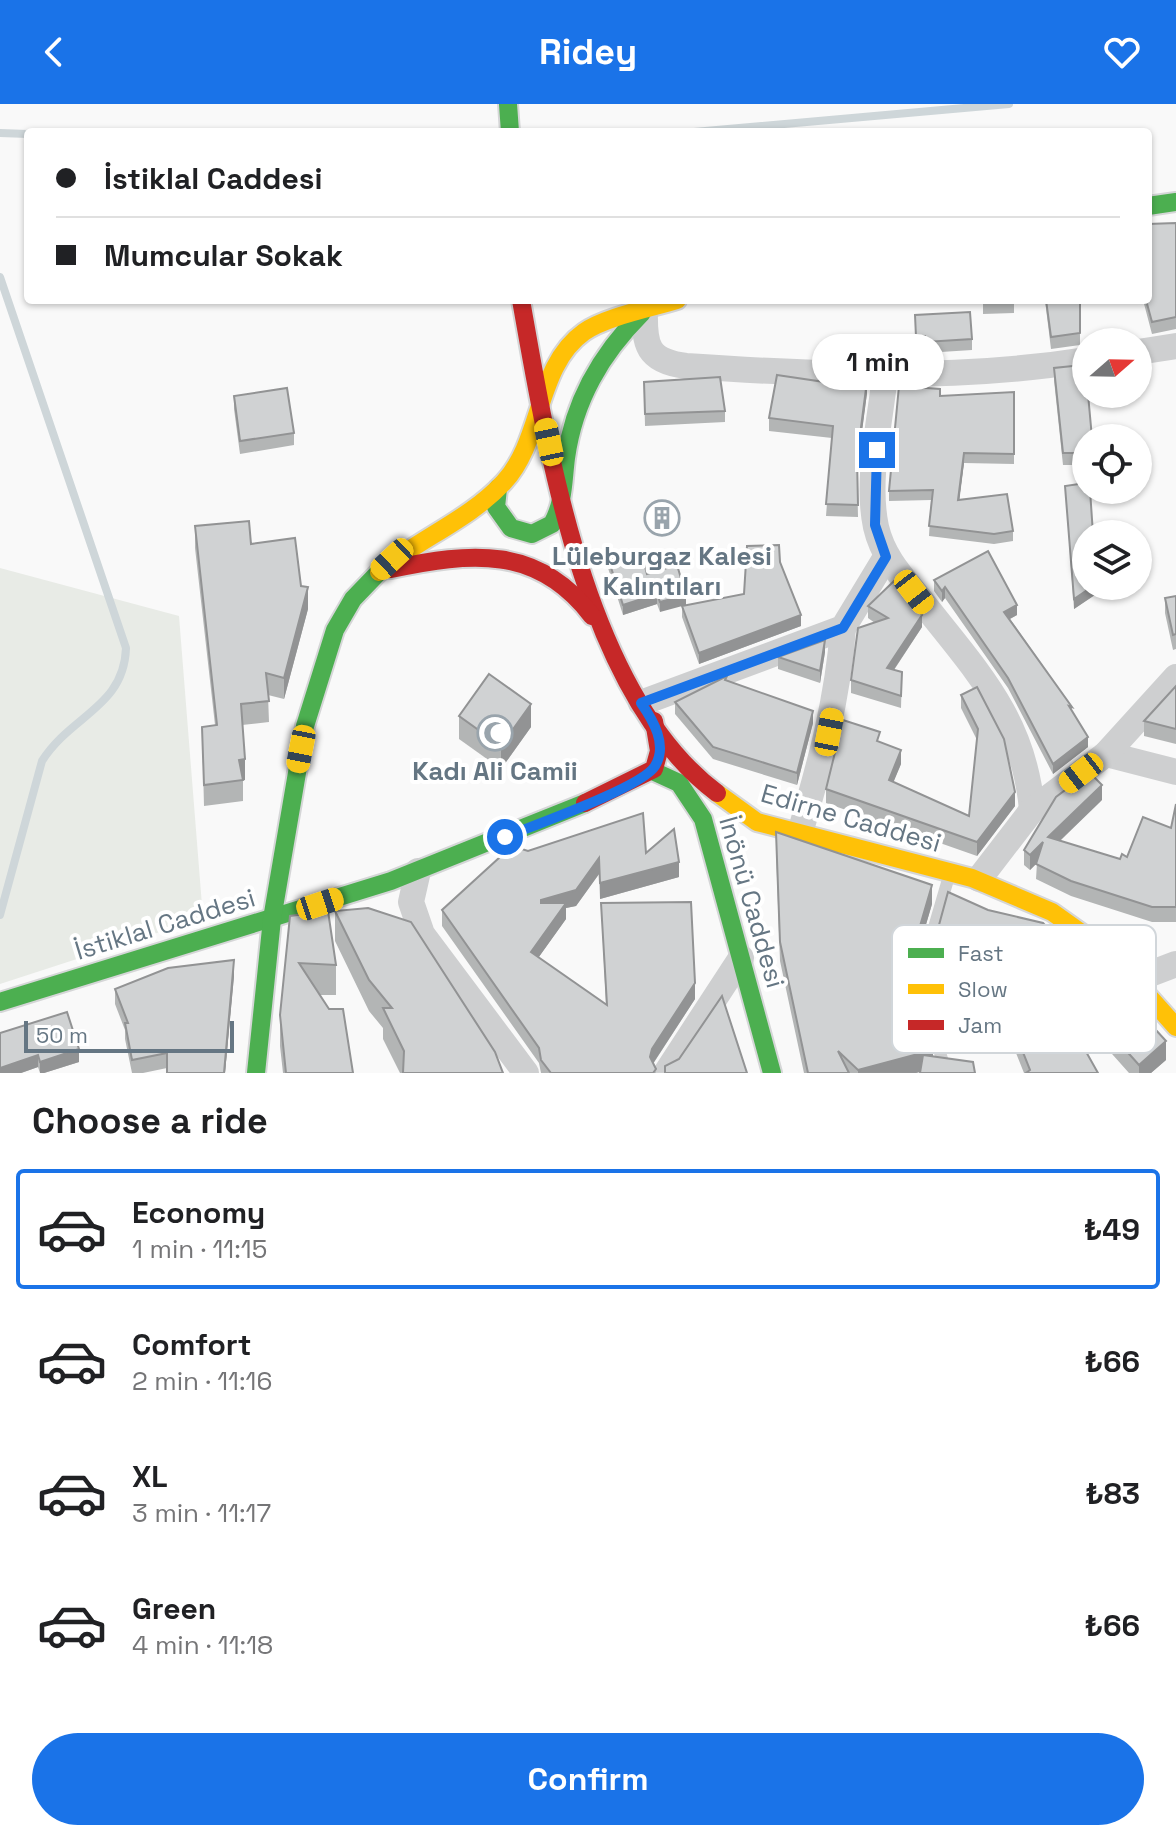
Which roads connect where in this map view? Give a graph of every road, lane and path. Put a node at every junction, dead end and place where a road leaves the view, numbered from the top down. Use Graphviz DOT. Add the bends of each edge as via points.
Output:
graph roads {
  1 [pos="508,104"];
  2 [pos="510,128"];
  3 [pos="1176,202"];
  4 [pos="1152,205"];
  5 [pos="664,304"];
  6 [pos="522,306"];
  7 [pos="645,310"];
  8 [pos="586,330"];
  9 [pos="1176,346"];
  10 [pos="1152,350"];
  11 [pos="1072,362"];
  12 [pos="885,375"];
  13 [pos="541,408"];
  14 [pos="498,488"];
  15 [pos="562,495"];
  16 [pos="886,557"];
  17 [pos="379,572"];
  18 [pos="843,628"];
  19 [pos="607,643"];
  20 [pos="1176,677"];
  21 [pos="648,712"];
  22 [pos="1106,754"];
  23 [pos="650,772"];
  24 [pos="1176,772"];
  25 [pos="1032,810"];
  26 [pos="763,824"];
  27 [pos="800,833"];
  28 [pos="281,868"];
  29 [pos="418,871"];
  30 [pos="950,873"];
  31 [pos="720,875"];
  32 [pos="979,879"];
  33 [pos="320,904"];
  34 [pos="272,919"];
  35 [pos="935,925"];
  36 [pos="1071,925"];
  37 [pos="741,958"];
  38 [pos="1176,964"];
  39 [pos="1156,972"];
  40 [pos="0,1002"];
  41 [pos="1156,1005"];
  42 [pos="1176,1027"];
  43 [pos="940,1053"];
  44 [pos="944,1065"];
  45 [pos="256,1073"];
  46 [pos="526,1073"];
  47 [pos="666,1073"];
  48 [pos="772,1073"];
  1 -- 2 [label="main road"];
  3 -- 4 [label="main road"];
  5 -- 7 [label="main road"];
  6 -- 8 [label="main road" via="555,328"];
  6 -- 13 [label="main road, Edirne Caddesi"];
  7 -- 8 [label="main road"];
  7 -- 12 [label="street" via="649,349 670,364"];
  7 -- 15 [label="main road" via="606,351 583,391 568,442"];
  8 -- 13 [label="main road" via="564,351"];
  9 -- 10 [label="street"];
  11 -- 12 [label="street" via="1026,370"];
  12 -- 16 [label="street" via="874,474 875,525"];
  13 -- 14 [label="main road" via="519,463"];
  13 -- 15 [label="main road, Edirne Caddesi"];
  14 -- 15 [label="main road" via="495,503 500,516 511,528 526,533 552,524"];
  14 -- 17 [label="main road"];
  15 -- 19 [label="main road, Edirne Caddesi"];
  16 -- 18 [label="street"];
  16 -- 25 [label="street" via="998,699 1019,741"];
  17 -- 19 [label="main road" via="456,557 522,562 558,578 573,592"];
  17 -- 28 [label="main road" via="353,599 318,677"];
  18 -- 21 [label="street"];
  18 -- 27 [label="street" via="829,732"];
  19 -- 21 [label="main road, Edirne Caddesi"];
  20 -- 22 [label="street"];
  21 -- 23 [label="main road" via="659,757"];
  21 -- 26 [label="main road, Edirne Caddesi" via="701,782"];
  22 -- 24 [label="street"];
  22 -- 25 [label="street"];
  23 -- 29 [label="main road, İstiklal Caddesi" via="555,817"];
  23 -- 31 [label="main road, İnönü Caddesi" via="671,776 686,790 703,819"];
  25 -- 32 [label="street"];
  26 -- 27 [label="main road, Edirne Caddesi"];
  26 -- 31 [label="main road" via="731,838"];
  27 -- 30 [label="main road, Edirne Caddesi"];
  28 -- 33 [label="main road" via="297,895"];
  28 -- 34 [label="main road"];
  29 -- 33 [label="main road, İstiklal Caddesi"];
  29 -- 46 [label="street" via="411,902 422,934"];
  30 -- 32 [label="main road, Edirne Caddesi"];
  30 -- 35 [label="lane"];
  31 -- 37 [label="main road, İnönü Caddesi"];
  32 -- 36 [label="main road, Edirne Caddesi"];
  33 -- 34 [label="main road, İstiklal Caddesi"];
  34 -- 40 [label="main road, İstiklal Caddesi"];
  34 -- 45 [label="main road"];
  37 -- 47 [label="street"];
  37 -- 48 [label="main road, İnönü Caddesi"];
  38 -- 39 [label="street"];
  41 -- 42 [label="main road, Edirne Caddesi"];
  43 -- 44 [label="lane"];
}
